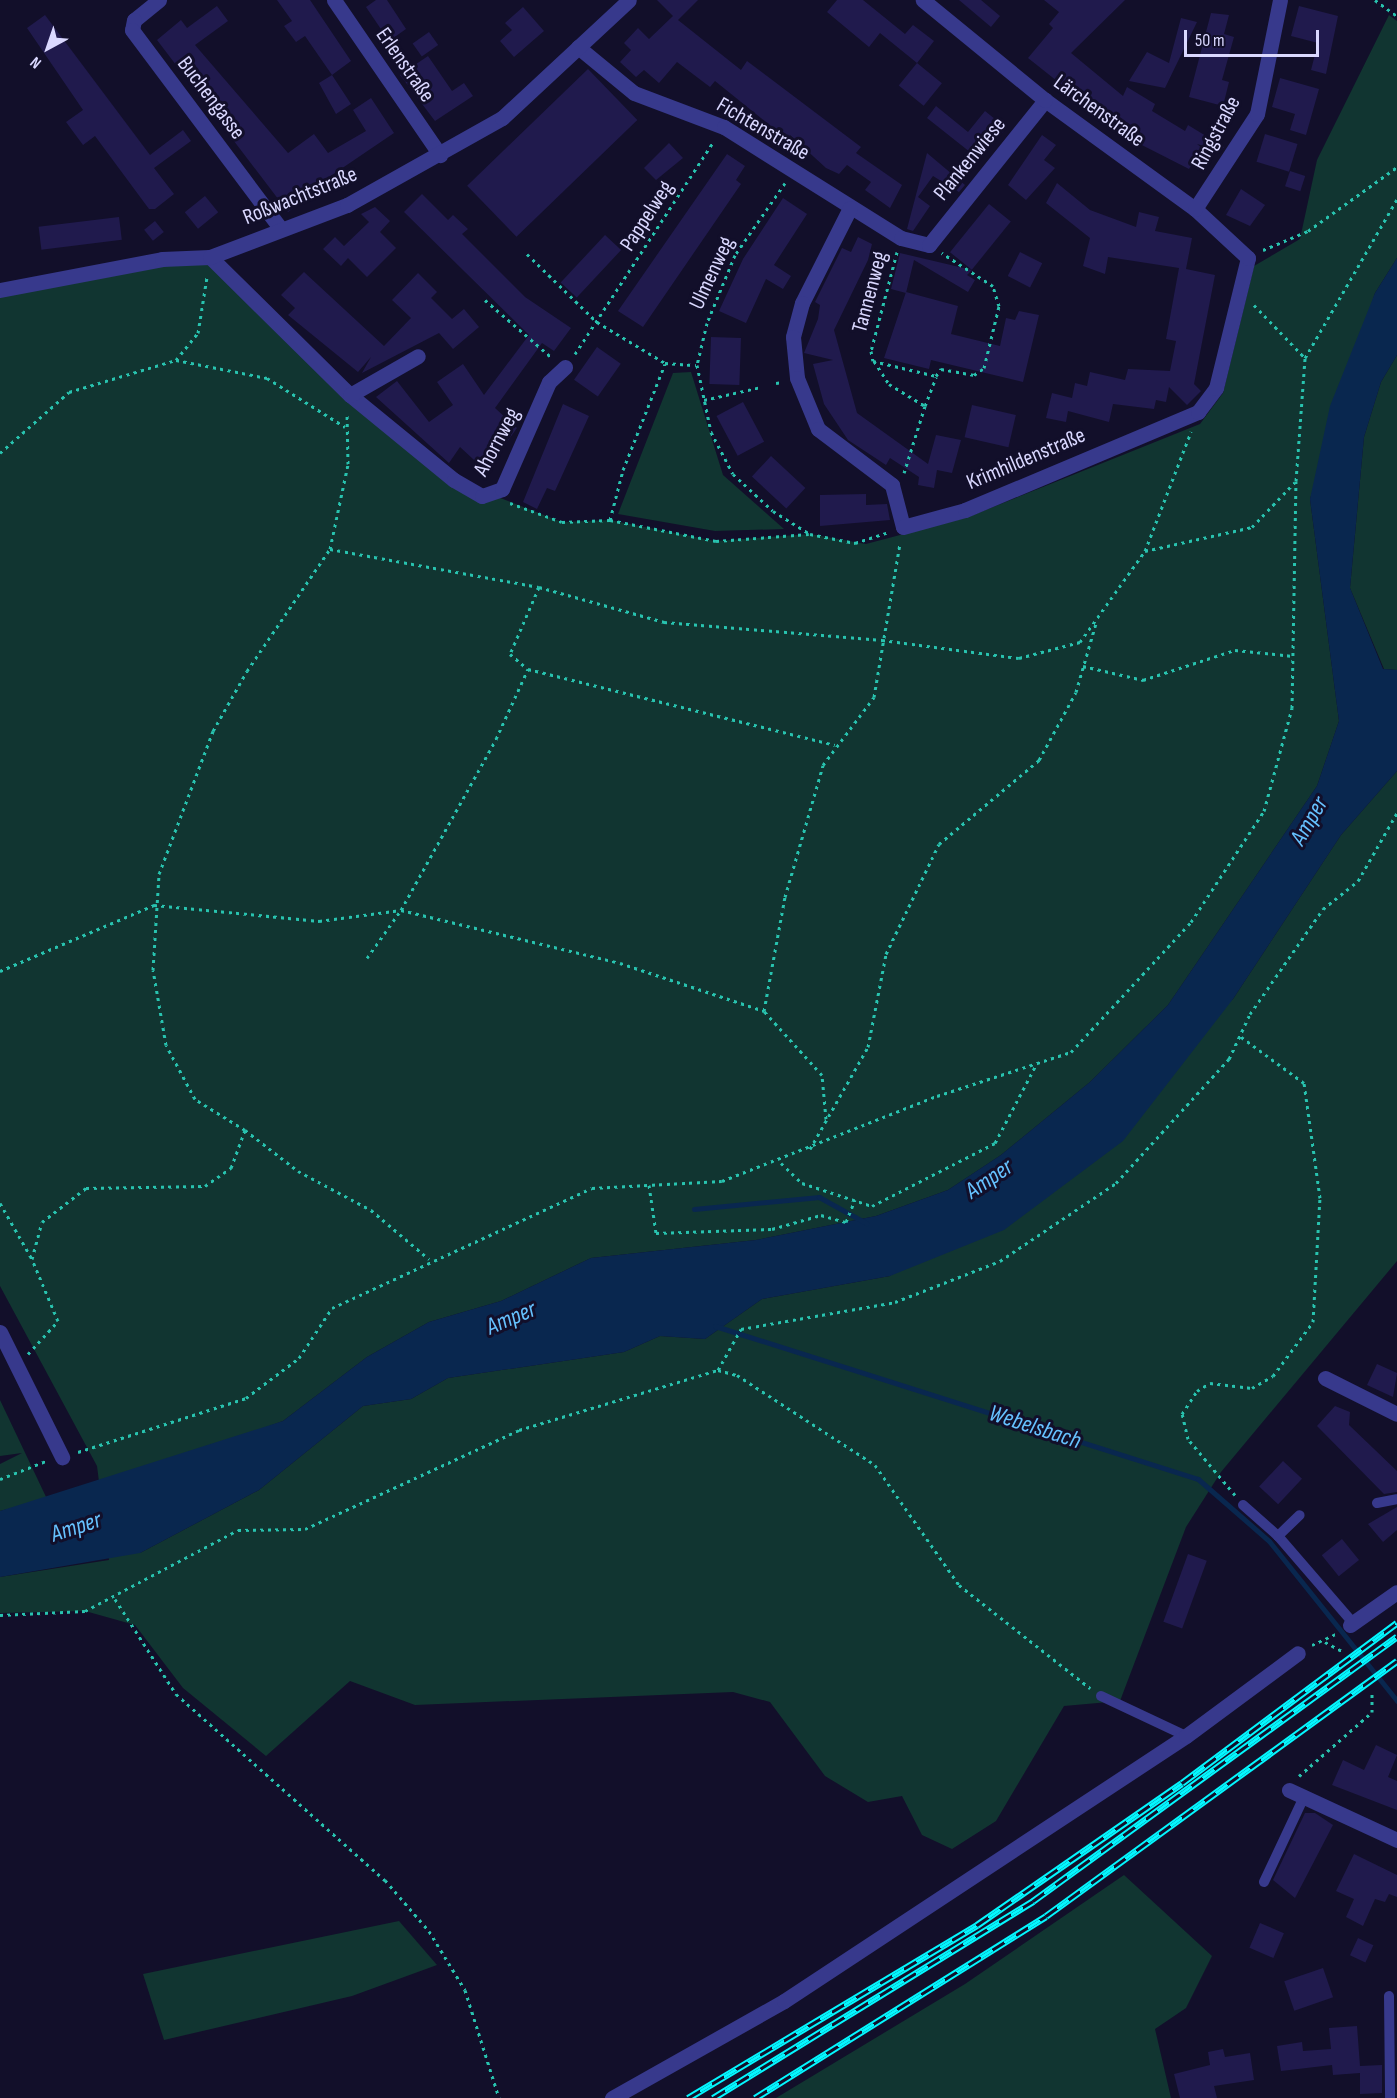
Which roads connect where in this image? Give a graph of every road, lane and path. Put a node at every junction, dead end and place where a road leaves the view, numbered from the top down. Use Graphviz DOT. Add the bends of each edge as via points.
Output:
graph roads {
  1 [pos="159,0"];
  2 [pos="334,0"];
  3 [pos="629,0"];
  4 [pos="923,0"];
  5 [pos="1280,0"];
  6 [pos="1375,0"];
  7 [pos="1397,16"];
  8 [pos="578,47"];
  9 [pos="1046,100"];
  10 [pos="724,127"];
  11 [pos="440,155"];
  12 [pos="1397,167"];
  13 [pos="792,172"];
  14 [pos="1397,199"];
  15 [pos="850,208"];
  16 [pos="1195,209"];
  17 [pos="280,228"];
  18 [pos="901,238"];
  19 [pos="929,245"];
  20 [pos="527,254"];
  21 [pos="210,257"];
  22 [pos="1248,258"];
  23 [pos="0,291"];
  24 [pos="1240,293"];
  25 [pos="485,300"];
  26 [pos="597,322"];
  27 [pos="418,356"];
  28 [pos="1305,358"];
  29 [pos="176,360"];
  30 [pos="873,361"];
  31 [pos="665,363"];
  32 [pos="697,365"];
  33 [pos="565,367"];
  34 [pos="936,376"];
  35 [pos="761,387"];
  36 [pos="350,395"];
  37 [pos="704,400"];
  38 [pos="925,406"];
  39 [pos="1198,412"];
  40 [pos="345,427"];
  41 [pos="0,453"];
  42 [pos="1296,481"];
  43 [pos="892,485"];
  44 [pos="495,495"];
  45 [pos="610,520"];
  46 [pos="903,527"];
  47 [pos="810,534"];
  48 [pos="330,549"];
  49 [pos="1145,551"];
  50 [pos="539,587"];
  51 [pos="1096,621"];
  52 [pos="882,640"];
  53 [pos="1293,656"];
  54 [pos="1083,666"];
  55 [pos="528,669"];
  56 [pos="835,745"];
  57 [pos="1397,813"];
  58 [pos="154,905"];
  59 [pos="401,910"];
  60 [pos="367,958"];
  61 [pos="0,971"];
  62 [pos="764,1011"];
  63 [pos="1240,1036"];
  64 [pos="1037,1063"];
  65 [pos="826,1119"];
  66 [pos="245,1130"];
  67 [pos="809,1150"];
  68 [pos="780,1162"];
  69 [pos="650,1185"];
  70 [pos="855,1200"];
  71 [pos="0,1203"];
  72 [pos="32,1259"];
  73 [pos="429,1260"];
  74 [pos="0,1332"];
  75 [pos="17,1365"];
  76 [pos="718,1370"];
  77 [pos="1325,1378"];
  78 [pos="1397,1414"];
  79 [pos="62,1457"];
  80 [pos="0,1479"];
  81 [pos="1397,1499"];
  82 [pos="1377,1503"];
  83 [pos="1243,1505"];
  84 [pos="1300,1515"];
  85 [pos="1278,1536"];
  86 [pos="1397,1592"];
  87 [pos="115,1599"];
  88 [pos="0,1615"];
  89 [pos="1352,1624"];
  90 [pos="1333,1637"];
  91 [pos="1325,1642"];
  92 [pos="1344,1652"];
  93 [pos="1298,1653"];
  94 [pos="1372,1692"];
  95 [pos="1101,1696"];
  96 [pos="1186,1736"];
  97 [pos="1289,1790"];
  98 [pos="1304,1797"];
  99 [pos="1397,1840"];
  100 [pos="1264,1882"];
  101 [pos="1389,1996"];
  102 [pos="499,2098"];
  103 [pos="612,2098"];
  104 [pos="1390,2098"];
  1 -- 17 [label="street, Buchengasse" via="134,20 132,30"];
  2 -- 11 [label="street, Erlenstraße"];
  3 -- 8 [label="street, Roßwachtstraße"];
  4 -- 9 [label="street, Lärchenstraße"];
  5 -- 16 [label="street, Ringstraße" via="1257,114"];
  6 -- 7 [label="path"];
  8 -- 10 [label="street, Fichtenstraße" via="634,93"];
  8 -- 11 [label="street, Roßwachtstraße" via="502,118"];
  9 -- 16 [label="street, Lärchenstraße"];
  9 -- 19 [label="street, Plankenwiese"];
  10 -- 13 [label="street, Fichtenstraße"];
  10 -- 26 [label="path, Pappelweg"];
  11 -- 17 [label="street, Roßwachtstraße" via="347,205"];
  12 -- 22 [label="path" via="1308,231"];
  13 -- 15 [label="street, Fichtenstraße"];
  13 -- 32 [label="path, Ulmenweg" via="722,279"];
  14 -- 28 [label="path"];
  15 -- 18 [label="street, Fichtenstraße"];
  15 -- 43 [label="street" via="802,303 793,338 796,378 818,429"];
  16 -- 22 [label="street, Lärchenstraße"];
  17 -- 21 [label="street, Roßwachtstraße"];
  18 -- 19 [label="street, Fichtenstraße"];
  18 -- 30 [label="path, Tannenweg" via="871,351"];
  19 -- 34 [label="path, Tannenweg" via="993,286 999,306 984,368 974,375 941,369"];
  20 -- 26 [label="path"];
  21 -- 23 [label="street, Roßwachtstraße" via="162,260"];
  21 -- 29 [label="path" via="198,333"];
  21 -- 36 [label="street, Ahornweg"];
  22 -- 24 [label="street"];
  24 -- 28 [label="path"];
  24 -- 39 [label="street" via="1216,388"];
  25 -- 33 [label="path"];
  26 -- 31 [label="path"];
  26 -- 33 [label="path"];
  27 -- 36 [label="street"];
  28 -- 42 [label="path"];
  29 -- 40 [label="path" via="267,378"];
  29 -- 41 [label="path" via="69,392"];
  30 -- 34 [label="path, Tannenweg"];
  30 -- 38 [label="path" via="889,384"];
  31 -- 32 [label="path"];
  31 -- 45 [label="path" via="623,470"];
  32 -- 37 [label="path, Ulmenweg"];
  33 -- 44 [label="street, Ahornweg" via="549,382"];
  34 -- 38 [label="path"];
  35 -- 37 [label="path"];
  36 -- 40 [label="path"];
  36 -- 44 [label="street, Ahornweg" via="454,480 482,496"];
  37 -- 47 [label="path, Ulmenweg" via="711,432 733,474 773,511"];
  38 -- 43 [label="path" via="915,450"];
  39 -- 46 [label="street, Krimhildenstraße" via="965,510"];
  39 -- 49 [label="path"];
  40 -- 48 [label="path" via="348,464"];
  42 -- 49 [label="path" via="1252,527"];
  42 -- 53 [label="path"];
  43 -- 46 [label="street"];
  44 -- 45 [label="path" via="562,522"];
  45 -- 47 [label="path" via="716,541"];
  46 -- 47 [label="path, Ulmenweg" via="855,543"];
  46 -- 52 [label="path"];
  48 -- 50 [label="path"];
  48 -- 58 [label="path" via="247,671 213,731 159,874"];
  49 -- 51 [label="path"];
  50 -- 52 [label="path" via="664,622"];
  50 -- 55 [label="path" via="510,654"];
  51 -- 52 [label="path" via="1080,642 1019,658"];
  51 -- 54 [label="path"];
  52 -- 56 [label="path" via="874,697"];
  53 -- 54 [label="path" via="1235,650 1143,680"];
  53 -- 64 [label="path" via="1292,708 1264,811 1191,922 1071,1052"];
  54 -- 65 [label="path" via="1076,692 1039,760 939,844 886,954 868,1047"];
  55 -- 56 [label="path"];
  55 -- 59 [label="path" via="496,739"];
  56 -- 62 [label="path" via="823,765 785,897"];
  57 -- 63 [label="path" via="1359,880 1323,909"];
  58 -- 59 [label="path" via="319,921"];
  58 -- 61 [label="path"];
  58 -- 66 [label="path" via="153,970 166,1045 195,1099"];
  59 -- 60 [label="path"];
  59 -- 62 [label="path" via="620,963"];
  62 -- 65 [label="path" via="822,1075"];
  63 -- 76 [label="path" via="1229,1059 1116,1183 1000,1261 895,1302 741,1329"];
  63 -- 83 [label="path" via="1304,1083 1320,1198 1314,1322 1273,1376 1252,1388 1210,1383 1197,1391 1182,1414 1188,1439"];
  64 -- 67 [label="path" via="937,1096"];
  64 -- 70 [label="path" via="995,1143 872,1206"];
  65 -- 67 [label="path"];
  66 -- 72 [label="path" via="231,1168 205,1186 86,1188 42,1222"];
  66 -- 73 [label="path" via="298,1171 371,1210"];
  67 -- 68 [label="path"];
  68 -- 69 [label="path" via="722,1181"];
  68 -- 70 [label="path" via="801,1183"];
  69 -- 70 [label="path" via="656,1233 772,1229 822,1215 846,1222"];
  69 -- 73 [label="path" via="592,1188 471,1248"];
  71 -- 72 [label="path"];
  72 -- 75 [label="path" via="58,1321"];
  73 -- 79 [label="path" via="332,1308 299,1358 246,1398"];
  74 -- 75 [label="street"];
  75 -- 79 [label="street"];
  76 -- 87 [label="path" via="519,1430 305,1529 238,1530 146,1576"];
  76 -- 95 [label="path" via="737,1375 876,1465 959,1585"];
  77 -- 78 [label="street"];
  79 -- 80 [label="path"];
  81 -- 82 [label="lane"];
  83 -- 85 [label="lane"];
  84 -- 85 [label="lane"];
  85 -- 89 [label="lane"];
  86 -- 89 [label="street"];
  87 -- 88 [label="path" via="86,1611"];
  87 -- 102 [label="path" via="176,1694 385,1880 429,1931 465,1990"];
  90 -- 91 [label="path"];
  91 -- 92 [label="path"];
  91 -- 93 [label="path"];
  93 -- 96 [label="street"];
  94 -- 97 [label="path" via="1372,1712 1307,1765"];
  95 -- 96 [label="lane"];
  96 -- 103 [label="street" via="784,2001"];
  97 -- 98 [label="street"];
  98 -- 99 [label="street"];
  98 -- 100 [label="lane"];
  101 -- 104 [label="lane"];
}
